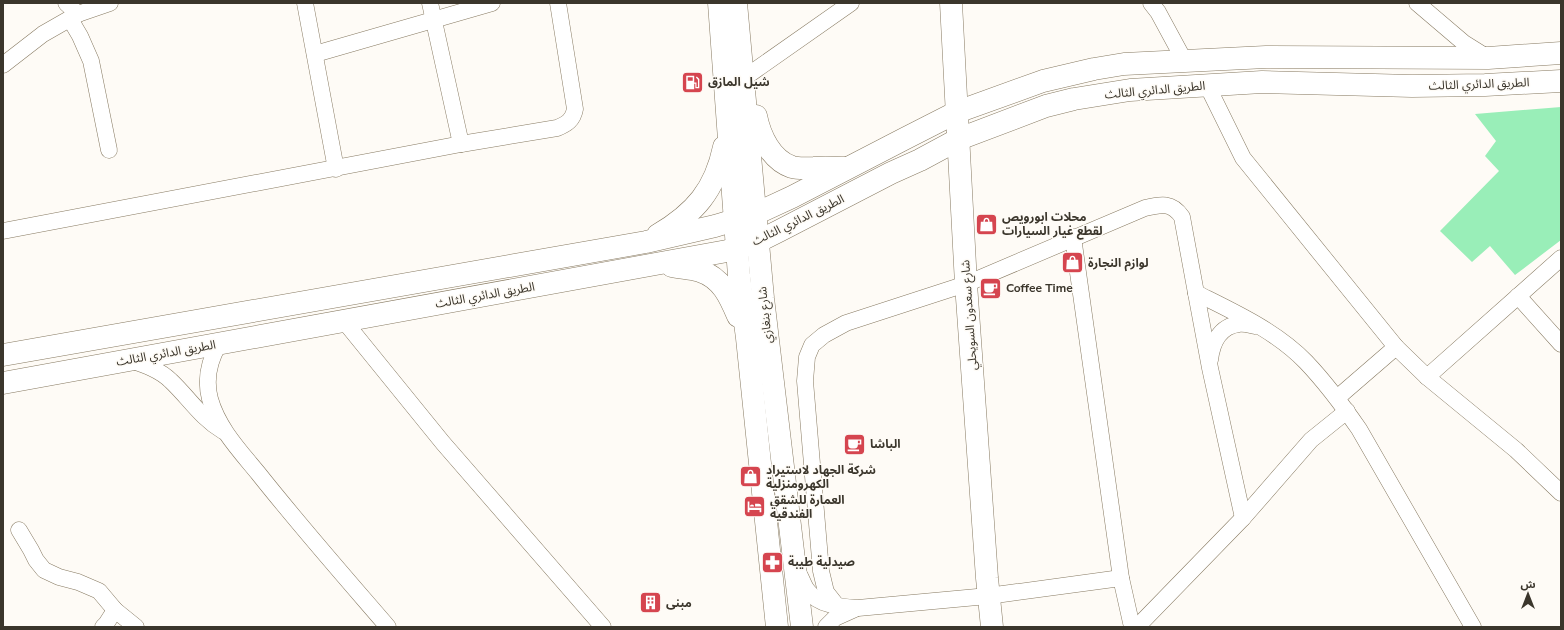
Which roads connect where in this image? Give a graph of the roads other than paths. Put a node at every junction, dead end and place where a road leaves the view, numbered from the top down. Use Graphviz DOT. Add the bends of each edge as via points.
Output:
graph roads {
  1 [pos="66,3"];
  2 [pos="110,3"];
  3 [pos="305,3"];
  4 [pos="430,3"];
  5 [pos="492,3"];
  6 [pos="558,3"];
  7 [pos="719,3"];
  8 [pos="736,3"];
  9 [pos="951,3"];
  10 [pos="1151,3"];
  11 [pos="1417,3"];
  12 [pos="850,4"];
  13 [pos="74,17"];
  14 [pos="433,20"];
  15 [pos="1561,53"];
  16 [pos="315,54"];
  17 [pos="1488,58"];
  18 [pos="1184,60"];
  19 [pos="3,65"];
  20 [pos="745,67"];
  21 [pos="1561,81"];
  22 [pos="1207,85"];
  23 [pos="957,112"];
  24 [pos="729,129"];
  25 [pos="959,139"];
  26 [pos="461,144"];
  27 [pos="109,150"];
  28 [pos="847,168"];
  29 [pos="336,169"];
  30 [pos="745,217"];
  31 [pos="3,231"];
  32 [pos="1073,237"];
  33 [pos="646,242"];
  34 [pos="757,242"];
  35 [pos="737,248"];
  36 [pos="1561,258"];
  37 [pos="661,263"];
  38 [pos="966,284"];
  39 [pos="1196,293"];
  40 [pos="1518,296"];
  41 [pos="344,321"];
  42 [pos="1260,326"];
  43 [pos="747,338"];
  44 [pos="219,344"];
  45 [pos="1561,344"];
  46 [pos="1396,347"];
  47 [pos="3,355"];
  48 [pos="126,360"];
  49 [pos="1210,368"];
  50 [pos="1427,377"];
  51 [pos="3,383"];
  52 [pos="1337,398"];
  53 [pos="1346,411"];
  54 [pos="227,433"];
  55 [pos="1561,493"];
  56 [pos="1243,518"];
  57 [pos="18,530"];
  58 [pos="795,565"];
  59 [pos="1121,578"];
  60 [pos="988,596"];
  61 [pos="837,606"];
  62 [pos="858,608"];
  63 [pos="115,610"];
  64 [pos="103,627"];
  65 [pos="136,627"];
  66 [pos="388,627"];
  67 [pos="603,627"];
  68 [pos="777,627"];
  69 [pos="802,627"];
  70 [pos="826,627"];
  71 [pos="992,627"];
  72 [pos="1132,627"];
  73 [pos="1137,627"];
  74 [pos="1473,627"];
  1 -- 13 [label="street"];
  2 -- 13 [label="street"];
  3 -- 16 [label="street"];
  4 -- 14 [label="street"];
  5 -- 14 [label="street"];
  6 -- 26 [label="street" via="574,99 573,118 557,128"];
  7 -- 24 [label="main road, شارع بنغازي"];
  8 -- 20 [label="main road, شارع بنغازي"];
  9 -- 23 [label="main road, شارع سعدون السويحلي"];
  10 -- 18 [label="street"];
  11 -- 17 [label="street" via="1464,43"];
  12 -- 20 [label="street"];
  13 -- 19 [label="street" via="43,34"];
  13 -- 27 [label="street" via="93,66"];
  14 -- 16 [label="street"];
  14 -- 26 [label="street"];
  15 -- 17 [label="main road, الطريق الدائري الثالث"];
  16 -- 29 [label="street"];
  17 -- 18 [label="main road, الطريق الدائري الثالث" via="1266,57"];
  18 -- 23 [label="main road, الطريق الدائري الثالث" via="1124,64 1060,76"];
  20 -- 28 [label="main road" via="758,126 765,143 778,158 793,168"];
  20 -- 30 [label="main road, شارع بنغازي"];
  21 -- 22 [label="main road, الطريق الدائري الثالث" via="1412,86 1262,82"];
  22 -- 25 [label="main road, الطريق الدائري الثالث" via="1130,90 1074,99 1046,106"];
  22 -- 46 [label="street" via="1243,158"];
  23 -- 25 [label="main road, شارع سعدون السويحلي"];
  23 -- 28 [label="main road, الطريق الدائري الثالث"];
  24 -- 30 [label="main road, شارع بنغازي"];
  24 -- 33 [label="main road" via="722,160 707,193 682,218"];
  25 -- 34 [label="main road, الطريق الدائري الثالث"];
  25 -- 38 [label="main road, شارع سعدون السويحلي"];
  26 -- 29 [label="street"];
  28 -- 30 [label="main road, الطريق الدائري الثالث" via="792,197"];
  29 -- 31 [label="street"];
  30 -- 33 [label="main road, الطريق الدائري الثالث"];
  30 -- 34 [label="main road, شارع بنغازي"];
  30 -- 35 [label="main road, شارع بنغازي"];
  32 -- 38 [label="street"];
  32 -- 39 [label="street" via="1145,208 1158,204 1168,205 1178,210 1182,217"];
  32 -- 59 [label="street"];
  33 -- 47 [label="main road, الطريق الدائري الثالث"];
  34 -- 35 [label="main road, الطريق الدائري الثالث"];
  34 -- 58 [label="main road, شارع بنغازي"];
  35 -- 37 [label="main road, الطريق الدائري الثالث" via="712,255"];
  35 -- 43 [label="main road, شارع بنغازي"];
  36 -- 40 [label="street"];
  37 -- 41 [label="main road, الطريق الدائري الثالث"];
  37 -- 43 [label="main road" via="700,271 713,277 723,286"];
  38 -- 60 [label="main road, شارع سعدون السويحلي"];
  38 -- 61 [label="street" via="846,323 824,334 812,345 807,357 805,381 821,571 826,592"];
  39 -- 42 [label="street"];
  39 -- 49 [label="street"];
  40 -- 45 [label="street"];
  40 -- 50 [label="street"];
  41 -- 44 [label="main road, الطريق الدائري الثالث"];
  41 -- 67 [label="street" via="443,443"];
  42 -- 49 [label="street" via="1240,324 1222,331 1212,348"];
  42 -- 52 [label="street" via="1306,362"];
  43 -- 68 [label="main road, شارع بنغازي"];
  44 -- 48 [label="main road, الطريق الدائري الثالث"];
  44 -- 54 [label="street" via="209,368 208,384 216,415"];
  46 -- 50 [label="street"];
  46 -- 52 [label="street"];
  48 -- 51 [label="main road, الطريق الدائري الثالث"];
  48 -- 54 [label="street" via="160,372 206,419"];
  49 -- 56 [label="street"];
  50 -- 55 [label="street" via="1516,450"];
  52 -- 53 [label="street"];
  53 -- 56 [label="street" via="1310,440"];
  53 -- 74 [label="street" via="1359,429"];
  54 -- 66 [label="street" via="303,529"];
  56 -- 73 [label="street"];
  57 -- 63 [label="street" via="44,570 99,591"];
  58 -- 61 [label="street" via="808,591 822,602"];
  58 -- 69 [label="main road, شارع بنغازي"];
  59 -- 60 [label="street"];
  59 -- 72 [label="street"];
  60 -- 62 [label="street"];
  60 -- 71 [label="main road, شارع سعدون السويحلي"];
  61 -- 62 [label="street"];
  62 -- 70 [label="street" via="836,618"];
  63 -- 64 [label="street"];
  63 -- 65 [label="street"];
}
